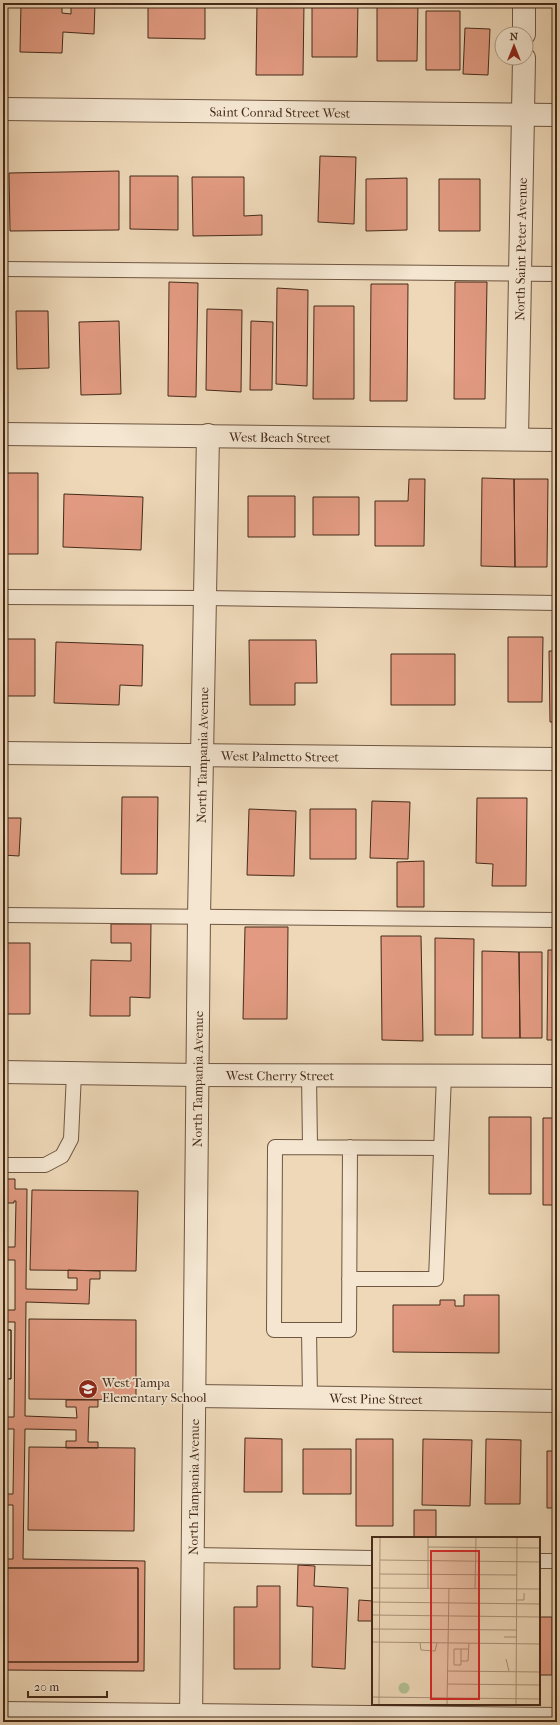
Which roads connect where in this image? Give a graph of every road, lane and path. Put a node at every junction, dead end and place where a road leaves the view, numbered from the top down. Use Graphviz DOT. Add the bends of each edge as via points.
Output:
graph roads {
  1 [pos="524,3"];
  2 [pos="524,26"];
  3 [pos="524,66"];
  4 [pos="3,109"];
  5 [pos="523,115"];
  6 [pos="557,115"];
  7 [pos="3,269"];
  8 [pos="519,274"];
  9 [pos="557,274"];
  10 [pos="3,434"];
  11 [pos="208,435"];
  12 [pos="517,439"];
  13 [pos="557,440"];
  14 [pos="3,598"];
  15 [pos="204,598"];
  16 [pos="557,603"];
  17 [pos="3,753"];
  18 [pos="201,756"];
  19 [pos="557,759"];
  20 [pos="3,915"];
  21 [pos="199,917"];
  22 [pos="557,920"];
  23 [pos="3,1072"];
  24 [pos="74,1073"];
  25 [pos="197,1075"];
  26 [pos="309,1075"];
  27 [pos="444,1075"];
  28 [pos="557,1076"];
  29 [pos="310,1147"];
  30 [pos="350,1147"];
  31 [pos="441,1148"];
  32 [pos="3,1164"];
  33 [pos="349,1279"];
  34 [pos="309,1330"];
  35 [pos="194,1396"];
  36 [pos="310,1398"];
  37 [pos="557,1401"];
  38 [pos="192,1555"];
  39 [pos="372,1558"];
  40 [pos="540,1561"];
  41 [pos="557,1561"];
  42 [pos="3,1713"];
  43 [pos="191,1718"];
  44 [pos="557,1719"];
  1 -- 2 [label="street"];
  3 -- 5 [label="street, North Saint Peter Avenue"];
  4 -- 5 [label="street, Saint Conrad Street West"];
  5 -- 6 [label="street, Saint Conrad Street West"];
  5 -- 8 [label="street, North Saint Peter Avenue"];
  7 -- 8 [label="lane"];
  8 -- 9 [label="lane"];
  8 -- 12 [label="street, North Saint Peter Avenue"];
  10 -- 11 [label="street, West Beach Street"];
  11 -- 12 [label="street, West Beach Street"];
  11 -- 15 [label="street, North Tampania Avenue"];
  12 -- 13 [label="street, West Beach Street"];
  14 -- 15 [label="lane"];
  15 -- 16 [label="lane"];
  15 -- 18 [label="street, North Tampania Avenue"];
  17 -- 18 [label="street, West Palmetto Street"];
  18 -- 19 [label="street, West Palmetto Street"];
  18 -- 21 [label="street, North Tampania Avenue"];
  20 -- 21 [label="lane"];
  21 -- 22 [label="lane"];
  21 -- 25 [label="street, North Tampania Avenue"];
  23 -- 24 [label="street, West Cherry Street"];
  24 -- 25 [label="street, West Cherry Street"];
  24 -- 32 [label="lane" via="71,1140 62,1156 45,1165"];
  25 -- 26 [label="street, West Cherry Street"];
  25 -- 35 [label="street, North Tampania Avenue"];
  26 -- 27 [label="street, West Cherry Street"];
  26 -- 29 [label="lane"];
  27 -- 28 [label="street, West Cherry Street"];
  27 -- 31 [label="lane"];
  29 -- 30 [label="lane"];
  29 -- 34 [label="lane" via="275,1147 274,1272 274,1330"];
  30 -- 31 [label="lane"];
  30 -- 33 [label="lane"];
  31 -- 33 [label="lane" via="436,1279"];
  33 -- 34 [label="lane" via="349,1330"];
  34 -- 36 [label="lane"];
  35 -- 36 [label="street, West Pine Street"];
  35 -- 38 [label="street, North Tampania Avenue"];
  36 -- 37 [label="street, West Pine Street"];
  38 -- 39 [label="lane"];
  38 -- 43 [label="street, North Tampania Avenue"];
  40 -- 41 [label="lane"];
  42 -- 43 [label="street"];
  43 -- 44 [label="street"];
}
